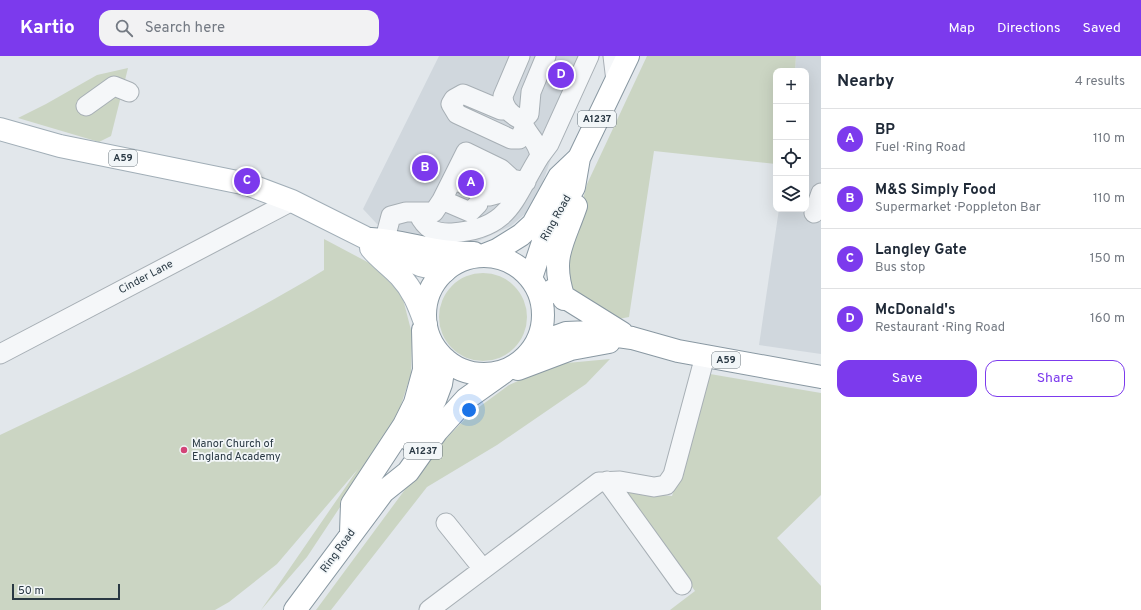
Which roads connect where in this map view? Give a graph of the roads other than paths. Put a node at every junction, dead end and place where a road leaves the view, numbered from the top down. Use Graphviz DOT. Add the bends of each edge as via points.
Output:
graph roads {
  1 [pos="520,56"];
  2 [pos="546,56"];
  3 [pos="589,56"];
  4 [pos="613,56"];
  5 [pos="628,56"];
  6 [pos="616,81"];
  7 [pos="129,92"];
  8 [pos="86,106"];
  9 [pos="516,124"];
  10 [pos="0,129"];
  11 [pos="538,150"];
  12 [pos="579,158"];
  13 [pos="526,182"];
  14 [pos="451,183"];
  15 [pos="821,193"];
  16 [pos="292,201"];
  17 [pos="418,213"];
  18 [pos="814,213"];
  19 [pos="376,241"];
  20 [pos="486,254"];
  21 [pos="445,271"];
  22 [pos="531,278"];
  23 [pos="564,299"];
  24 [pos="424,320"];
  25 [pos="632,338"];
  26 [pos="536,344"];
  27 [pos="0,354"];
  28 [pos="704,356"];
  29 [pos="445,359"];
  30 [pos="501,374"];
  31 [pos="821,377"];
  32 [pos="607,481"];
  33 [pos="383,492"];
  34 [pos="446,523"];
  35 [pos="351,533"];
  36 [pos="483,569"];
  37 [pos="682,584"];
  38 [pos="295,610"];
  39 [pos="429,610"];
  1 -- 9 [label="lane" via="503,96"];
  2 -- 9 [label="lane" via="531,92 529,114"];
  3 -- 11 [label="lane" via="545,151"];
  4 -- 6 [label="lane"];
  5 -- 6 [label="main road, Ring Road / A1237"];
  6 -- 12 [label="main road, Ring Road / A1237"];
  6 -- 23 [label="main road" via="571,221 561,243 558,261"];
  7 -- 8 [label="lane" via="114,86"];
  9 -- 11 [label="lane"];
  10 -- 16 [label="main road, A59" via="60,146 224,178"];
  11 -- 13 [label="lane"];
  12 -- 20 [label="main road, Ring Road / A1237" via="559,178 533,224 521,235"];
  12 -- 22 [label="main road, Ring Road / A1237" via="574,187 544,239"];
  13 -- 14 [label="lane" via="515,189 483,200"];
  13 -- 14 [label="lane" via="512,180 501,169 466,152"];
  13 -- 17 [label="lane" via="509,210 482,228 445,233 432,230 423,224"];
  14 -- 17 [label="lane" via="434,212"];
  15 -- 18 [label="lane"];
  16 -- 19 [label="main road, A59"];
  16 -- 27 [label="lane, Cinder Lane"];
  17 -- 19 [label="lane" via="406,212 391,216"];
  19 -- 20 [label="main road" via="443,252"];
  19 -- 21 [label="main road, A59" via="420,265"];
  19 -- 24 [label="main road, A59" via="379,258 400,275 412,291"];
  20 -- 21 [label="main road" via="468,258"];
  20 -- 22 [label="main road" via="503,259"];
  21 -- 24 [label="main road" via="434,284 427,300"];
  22 -- 23 [label="main road, A59"];
  22 -- 26 [label="main road" via="543,310 543,322"];
  23 -- 25 [label="main road, A59"];
  24 -- 29 [label="main road" via="433,343"];
  24 -- 35 [label="main road" via="424,370 419,392 404,425 352,504"];
  25 -- 26 [label="main road, A59" via="577,332 566,333"];
  25 -- 28 [label="main road, A59"];
  25 -- 30 [label="main road" via="571,349"];
  26 -- 30 [label="main road" via="528,355"];
  28 -- 31 [label="main road, A59"];
  28 -- 32 [label="lane" via="673,475 666,485 654,487"];
  29 -- 30 [label="main road" via="473,373"];
  29 -- 33 [label="main road, Ring Road / A1237" via="441,384 435,400 395,462"];
  30 -- 33 [label="main road, Ring Road / A1237" via="466,399 437,431 408,472"];
  32 -- 36 [label="lane" via="599,482"];
  32 -- 37 [label="lane"];
  33 -- 35 [label="main road, Ring Road / A1237"];
  34 -- 36 [label="lane"];
  35 -- 38 [label="main road, Ring Road / A1237"];
  36 -- 39 [label="lane"];
}
